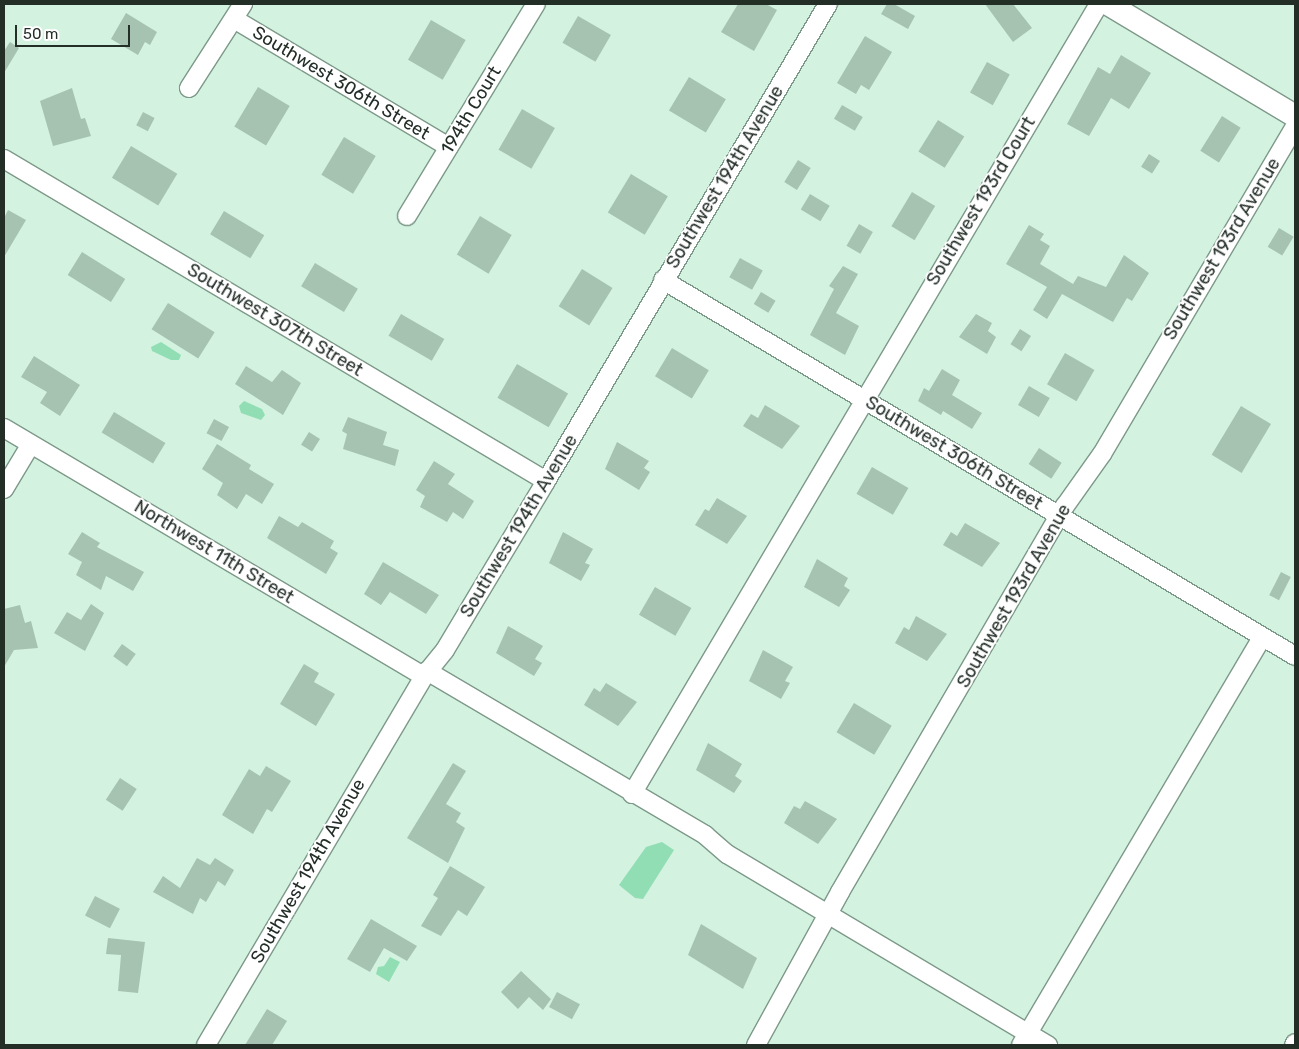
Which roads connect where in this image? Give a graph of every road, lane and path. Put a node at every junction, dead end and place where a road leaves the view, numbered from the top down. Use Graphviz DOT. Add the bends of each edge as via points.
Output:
graph roads {
  1 [pos="536,4"];
  2 [pos="828,4"];
  3 [pos="1099,4"];
  4 [pos="1108,4"];
  5 [pos="238,11"];
  6 [pos="189,88"];
  7 [pos="1295,116"];
  8 [pos="1295,126"];
  9 [pos="449,147"];
  10 [pos="4,159"];
  11 [pos="407,216"];
  12 [pos="663,280"];
  13 [pos="864,399"];
  14 [pos="4,428"];
  15 [pos="31,444"];
  16 [pos="546,481"];
  17 [pos="4,489"];
  18 [pos="1059,518"];
  19 [pos="1262,637"];
  20 [pos="1295,656"];
  21 [pos="426,673"];
  22 [pos="632,794"];
  23 [pos="828,914"];
  24 [pos="1024,1039"];
  25 [pos="206,1045"];
  26 [pos="756,1045"];
  27 [pos="1048,1045"];
  1 -- 9 [label="street, 194th Court"];
  2 -- 12 [label="street, Southwest 194th Avenue"];
  3 -- 13 [label="street, Southwest 193rd Court"];
  4 -- 7 [label="street"];
  5 -- 6 [label="street"];
  5 -- 9 [label="street, Southwest 306th Street"];
  8 -- 18 [label="street, Southwest 193rd Avenue" via="1102,454"];
  9 -- 11 [label="street, 194th Court"];
  10 -- 16 [label="street, Southwest 307th Street"];
  12 -- 13 [label="street, Southwest 306th Street"];
  12 -- 16 [label="street, Southwest 194th Avenue"];
  13 -- 18 [label="street, Southwest 306th Street" via="1044,505"];
  13 -- 22 [label="street, Southwest 193rd Court"];
  14 -- 15 [label="street, Northwest 11th Street"];
  15 -- 17 [label="street"];
  15 -- 21 [label="street, Northwest 11th Street"];
  16 -- 21 [label="street, Southwest 194th Avenue" via="445,650"];
  18 -- 19 [label="street, Southwest 306th Street"];
  18 -- 23 [label="street, Southwest 193rd Avenue"];
  19 -- 20 [label="street, Southwest 306th Street"];
  19 -- 24 [label="street"];
  21 -- 22 [label="street, Northwest 11th Street"];
  21 -- 25 [label="street, Southwest 194th Avenue"];
  22 -- 23 [label="street, Northwest 11th Street" via="705,835 727,854"];
  23 -- 24 [label="street, Northwest 11th Street"];
  23 -- 26 [label="street, Southwest 193rd Avenue"];
  24 -- 27 [label="street, Northwest 11th Street"];
}
